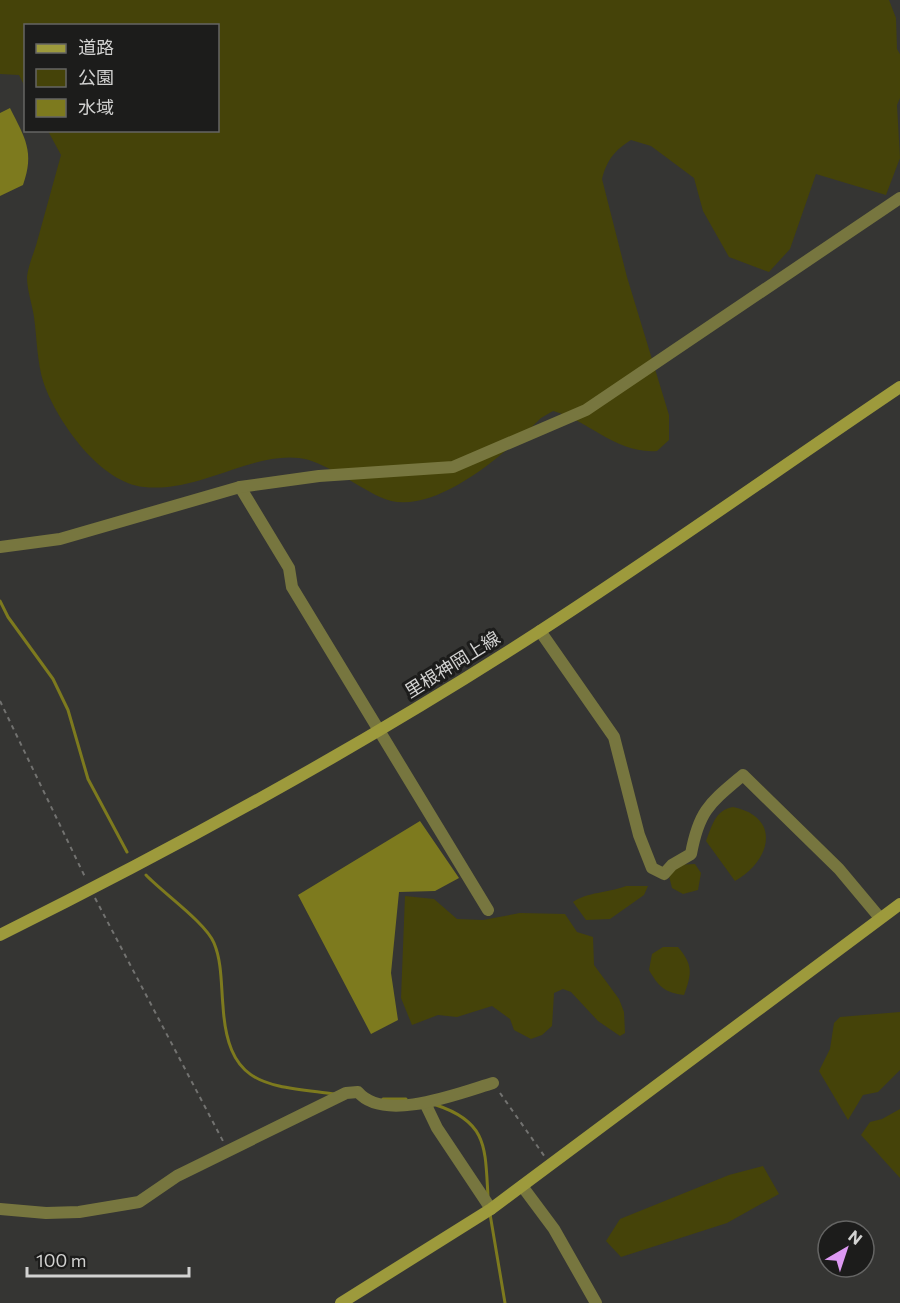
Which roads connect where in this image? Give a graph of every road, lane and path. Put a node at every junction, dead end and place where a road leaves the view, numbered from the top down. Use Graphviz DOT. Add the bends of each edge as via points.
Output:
graph roads {
  1 [pos="900,198"];
  2 [pos="900,387"];
  3 [pos="240,487"];
  4 [pos="0,547"];
  5 [pos="540,631"];
  6 [pos="0,701"];
  7 [pos="378,732"];
  8 [pos="91,890"];
  9 [pos="900,904"];
  10 [pos="488,910"];
  11 [pos="880,918"];
  12 [pos="0,935"];
  13 [pos="493,1083"];
  14 [pos="425,1103"];
  15 [pos="228,1150"];
  16 [pos="550,1164"];
  17 [pos="522,1186"];
  18 [pos="0,1209"];
  19 [pos="491,1209"];
  20 [pos="341,1303"];
  21 [pos="596,1303"];
  1 -- 3 [label="street" via="586,410 453,467 319,476"];
  2 -- 5 [label="main road, 里根神岡上線"];
  3 -- 4 [label="street" via="60,539"];
  3 -- 7 [label="street" via="289,568 292,587"];
  5 -- 7 [label="main road, 里根神岡上線"];
  5 -- 11 [label="street" via="614,736 639,835 652,868 664,874 691,854 696,827 709,804 743,775 839,869"];
  6 -- 8 [label="path"];
  7 -- 8 [label="main road, 里根神岡上線"];
  7 -- 10 [label="street"];
  8 -- 12 [label="main road, 里根神岡上線"];
  8 -- 15 [label="path"];
  9 -- 11 [label="main road"];
  11 -- 16 [label="main road"];
  13 -- 14 [label="street"];
  13 -- 16 [label="path"];
  14 -- 15 [label="street" via="376,1105 358,1092 346,1093"];
  14 -- 19 [label="street" via="437,1128"];
  15 -- 18 [label="street" via="177,1176 139,1202 79,1212"];
  16 -- 17 [label="main road"];
  17 -- 19 [label="main road"];
  17 -- 21 [label="street" via="554,1229"];
  19 -- 20 [label="main road"];
}
